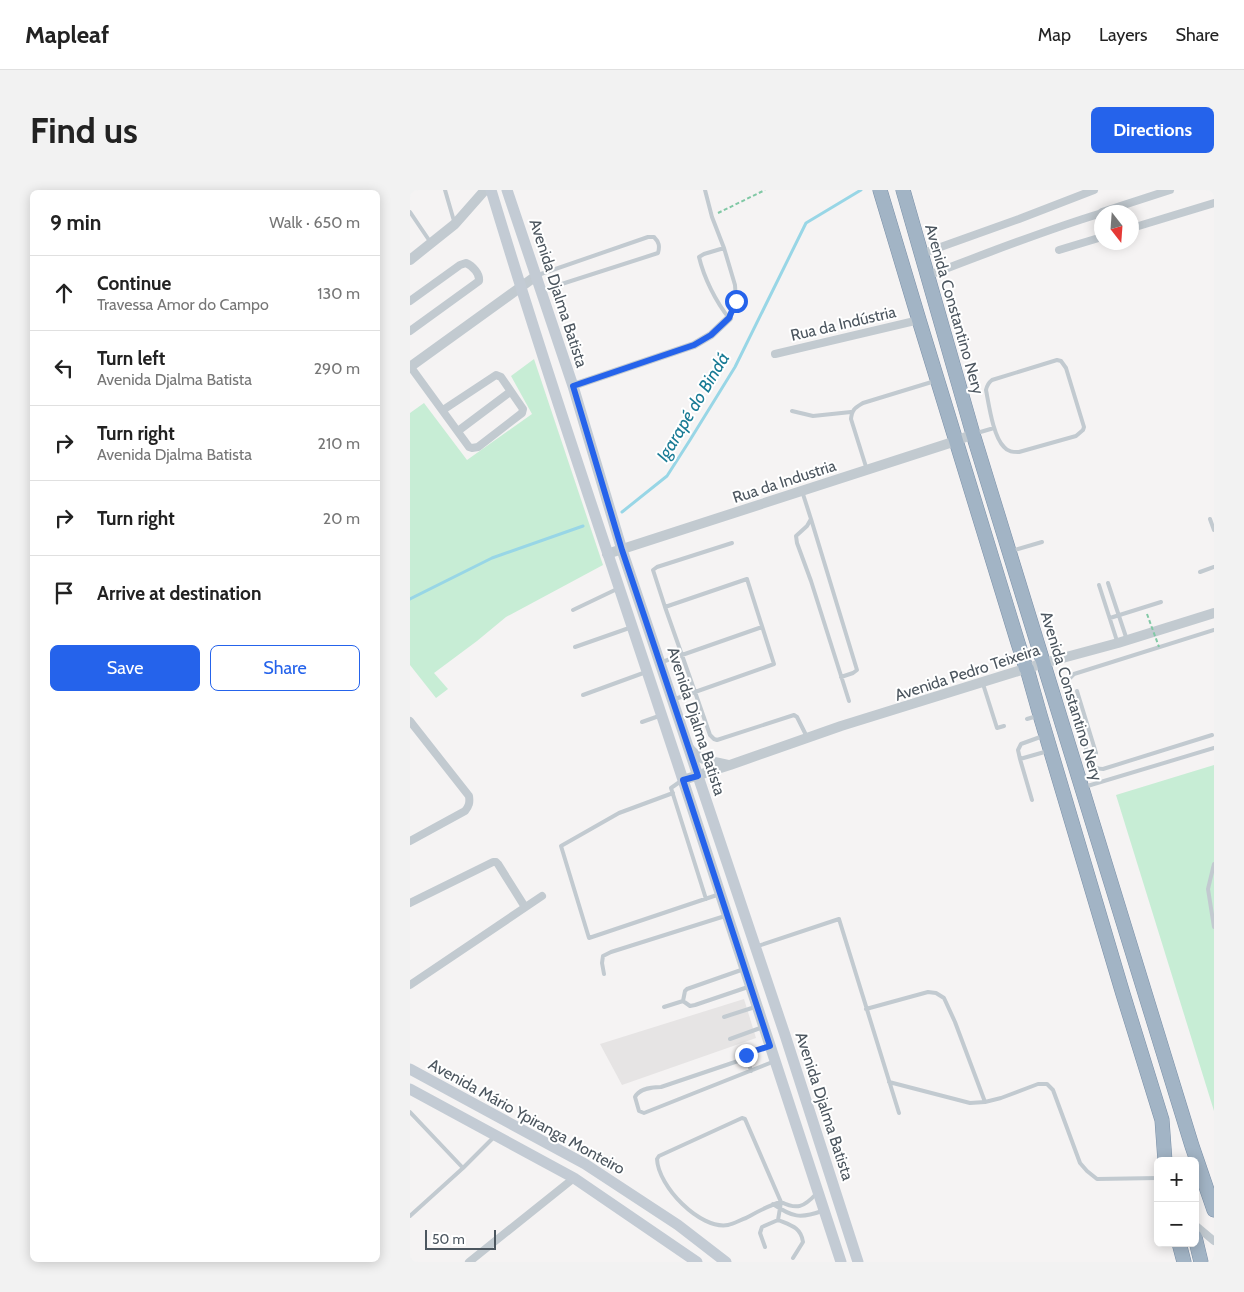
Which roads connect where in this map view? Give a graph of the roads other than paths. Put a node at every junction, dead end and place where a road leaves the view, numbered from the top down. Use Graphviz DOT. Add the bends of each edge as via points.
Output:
graph roads {
  1 [pos="445,190"];
  2 [pos="484,190"];
  3 [pos="491,190"];
  4 [pos="507,190"];
  5 [pos="705,190"];
  6 [pos="902,190"];
  7 [pos="1094,190"];
  8 [pos="1170,190"];
  9 [pos="881,192"];
  10 [pos="1214,203"];
  11 [pos="1130,205"];
  12 [pos="410,212"];
  13 [pos="1094,215"];
  14 [pos="455,224"];
  15 [pos="1139,226"];
  16 [pos="1094,240"];
  17 [pos="431,244"];
  18 [pos="724,248"];
  19 [pos="1059,250"];
  20 [pos="921,254"];
  21 [pos="410,260"];
  22 [pos="536,276"];
  23 [pos="927,276"];
  24 [pos="521,287"];
  25 [pos="541,291"];
  26 [pos="410,301"];
  27 [pos="729,318"];
  28 [pos="919,320"];
  29 [pos="410,331"];
  30 [pos="775,354"];
  31 [pos="410,367"];
  32 [pos="937,381"];
  33 [pos="573,386"];
  34 [pos="510,392"];
  35 [pos="444,410"];
  36 [pos="792,411"];
  37 [pos="852,412"];
  38 [pos="994,428"];
  39 [pos="458,431"];
  40 [pos="973,434"];
  41 [pos="956,441"];
  42 [pos="867,470"];
  43 [pos="802,491"];
  44 [pos="811,519"];
  45 [pos="1210,519"];
  46 [pos="1214,530"];
  47 [pos="1042,542"];
  48 [pos="732,543"];
  49 [pos="622,550"];
  50 [pos="1010,552"];
  51 [pos="607,554"];
  52 [pos="1214,567"];
  53 [pos="1200,572"];
  54 [pos="1108,583"];
  55 [pos="1099,586"];
  56 [pos="619,588"];
  57 [pos="1161,602"];
  58 [pos="665,607"];
  59 [pos="574,610"];
  60 [pos="1214,612"];
  61 [pos="1119,615"];
  62 [pos="1110,618"];
  63 [pos="632,627"];
  64 [pos="762,628"];
  65 [pos="1214,630"];
  66 [pos="1123,642"];
  67 [pos="575,647"];
  68 [pos="682,655"];
  69 [pos="660,663"];
  70 [pos="1044,663"];
  71 [pos="1027,669"];
  72 [pos="646,672"];
  73 [pos="841,677"];
  74 [pos="983,682"];
  75 [pos="1077,691"];
  76 [pos="695,692"];
  77 [pos="583,695"];
  78 [pos="672,700"];
  79 [pos="849,701"];
  80 [pos="661,716"];
  81 [pos="410,721"];
  82 [pos="642,722"];
  83 [pos="1004,726"];
  84 [pos="1212,735"];
  85 [pos="1046,736"];
  86 [pos="807,738"];
  87 [pos="687,745"];
  88 [pos="1214,748"];
  89 [pos="1050,750"];
  90 [pos="1096,753"];
  91 [pos="1020,759"];
  92 [pos="730,765"];
  93 [pos="698,776"];
  94 [pos="683,780"];
  95 [pos="1082,788"];
  96 [pos="672,794"];
  97 [pos="1032,800"];
  98 [pos="410,841"];
  99 [pos="1214,864"];
  100 [pos="721,894"];
  101 [pos="542,896"];
  102 [pos="706,899"];
  103 [pos="410,903"];
  104 [pos="525,907"];
  105 [pos="728,916"];
  106 [pos="1214,927"];
  107 [pos="756,947"];
  108 [pos="745,969"];
  109 [pos="604,974"];
  110 [pos="410,985"];
  111 [pos="750,987"];
  112 [pos="683,1001"];
  113 [pos="757,1006"];
  114 [pos="664,1007"];
  115 [pos="866,1009"];
  116 [pos="724,1018"];
  117 [pos="764,1027"];
  118 [pos="730,1039"];
  119 [pos="770,1046"];
  120 [pos="746,1055"];
  121 [pos="774,1061"];
  122 [pos="410,1069"];
  123 [pos="752,1070"];
  124 [pos="889,1082"];
  125 [pos="410,1089"];
  126 [pos="985,1102"];
  127 [pos="410,1112"];
  128 [pos="899,1113"];
  129 [pos="1162,1120"];
  130 [pos="496,1136"];
  131 [pos="1165,1157"];
  132 [pos="1173,1157"];
  133 [pos="464,1168"];
  134 [pos="574,1178"];
  135 [pos="1154,1178"];
  136 [pos="818,1193"];
  137 [pos="781,1202"];
  138 [pos="773,1204"];
  139 [pos="780,1209"];
  140 [pos="824,1210"];
  141 [pos="1214,1210"];
  142 [pos="410,1216"];
  143 [pos="778,1220"];
  144 [pos="1199,1229"];
  145 [pos="1214,1241"];
  146 [pos="765,1246"];
  147 [pos="1179,1247"];
  148 [pos="1198,1247"];
  149 [pos="793,1258"];
  150 [pos="470,1262"];
  151 [pos="697,1262"];
  152 [pos="726,1262"];
  153 [pos="841,1262"];
  154 [pos="858,1262"];
  155 [pos="1184,1262"];
  156 [pos="1203,1262"];
  1 -- 14 [label="lane"];
  2 -- 14 [label="street"];
  3 -- 24 [label="main road, Avenida Djalma Batista"];
  4 -- 22 [label="main road, Avenida Djalma Batista"];
  5 -- 18 [label="lane"];
  6 -- 20 [label="highway, Avenida Constantino Nery"];
  7 -- 20 [label="street"];
  8 -- 11 [label="street"];
  9 -- 28 [label="highway"];
  10 -- 15 [label="street"];
  12 -- 17 [label="lane"];
  13 -- 23 [label="street"];
  14 -- 17 [label="street"];
  16 -- 19 [label="street"];
  17 -- 21 [label="street"];
  18 -- 27 [label="lane" via="735,285 736,301"];
  18 -- 27 [label="lane" via="700,257 713,294"];
  20 -- 23 [label="highway, Avenida Constantino Nery"];
  22 -- 24 [label="street"];
  22 -- 25 [label="main road, Avenida Djalma Batista"];
  22 -- 25 [label="lane" via="648,237 658,240 658,253"];
  23 -- 40 [label="highway, Avenida Constantino Nery"];
  24 -- 31 [label="street"];
  24 -- 51 [label="main road, Avenida Djalma Batista"];
  25 -- 33 [label="main road, Avenida Djalma Batista"];
  26 -- 29 [label="street" via="460,265 470,265 478,275 479,282"];
  27 -- 33 [label="street" via="694,345"];
  28 -- 30 [label="street, Rua da Indústria"];
  28 -- 32 [label="highway"];
  31 -- 35 [label="street"];
  32 -- 37 [label="lane" via="863,403"];
  32 -- 41 [label="highway"];
  33 -- 49 [label="main road, Avenida Djalma Batista"];
  34 -- 35 [label="street" via="501,377 494,376"];
  34 -- 39 [label="street"];
  34 -- 39 [label="street" via="523,409 522,414 475,448 469,447"];
  35 -- 39 [label="street"];
  36 -- 37 [label="lane" via="813,416"];
  37 -- 42 [label="lane" via="851,419"];
  38 -- 38 [label="lane" via="986,390 989,382 1057,360 1064,363 1084,427 1080,434 1014,452 1005,449"];
  38 -- 40 [label="lane"];
  40 -- 41 [label="street, Rua da Industria"];
  40 -- 50 [label="highway, Avenida Constantino Nery"];
  41 -- 42 [label="street, Rua da Industria"];
  41 -- 71 [label="highway"];
  42 -- 43 [label="street, Rua da Industria"];
  43 -- 44 [label="lane"];
  43 -- 49 [label="street, Rua da Industria"];
  44 -- 73 [label="lane" via="796,536 797,543"];
  44 -- 73 [label="lane" via="857,670"];
  45 -- 46 [label="lane"];
  47 -- 50 [label="lane"];
  48 -- 58 [label="lane" via="653,570"];
  49 -- 51 [label="street, Rua da Industria"];
  49 -- 69 [label="main road, Avenida Djalma Batista"];
  50 -- 70 [label="highway, Avenida Constantino Nery"];
  51 -- 56 [label="main road, Avenida Djalma Batista"];
  52 -- 53 [label="lane"];
  54 -- 61 [label="lane"];
  55 -- 62 [label="lane"];
  56 -- 59 [label="lane"];
  56 -- 63 [label="main road, Avenida Djalma Batista"];
  57 -- 61 [label="lane"];
  58 -- 64 [label="lane" via="746,579"];
  58 -- 68 [label="lane"];
  60 -- 66 [label="street, Avenida Pedro Teixeira"];
  61 -- 62 [label="lane"];
  61 -- 66 [label="lane"];
  62 -- 66 [label="lane"];
  63 -- 67 [label="lane"];
  63 -- 72 [label="main road, Avenida Djalma Batista"];
  64 -- 68 [label="lane"];
  64 -- 76 [label="lane" via="774,664"];
  65 -- 84 [label="lane" via="1074,674 1067,684 1090,762 1095,768 1103,769"];
  66 -- 70 [label="street, Avenida Pedro Teixeira"];
  68 -- 69 [label="lane"];
  68 -- 76 [label="lane"];
  69 -- 78 [label="main road, Avenida Djalma Batista"];
  70 -- 71 [label="street, Avenida Pedro Teixeira"];
  70 -- 95 [label="highway, Avenida Constantino Nery"];
  71 -- 74 [label="street, Avenida Pedro Teixeira"];
  71 -- 85 [label="highway" via="1033,717"];
  72 -- 77 [label="lane"];
  72 -- 80 [label="main road, Avenida Djalma Batista"];
  73 -- 79 [label="lane"];
  74 -- 83 [label="lane" via="997,728"];
  74 -- 86 [label="street, Avenida Pedro Teixeira"];
  75 -- 90 [label="lane"];
  76 -- 78 [label="lane"];
  76 -- 86 [label="lane" via="714,739 794,715"];
  78 -- 87 [label="main road, Avenida Djalma Batista"];
  80 -- 82 [label="lane"];
  80 -- 94 [label="main road, Avenida Djalma Batista"];
  81 -- 98 [label="street" via="469,796 469,801 465,811"];
  85 -- 89 [label="highway"];
  85 -- 91 [label="lane" via="1021,744 1018,750"];
  86 -- 92 [label="street, Avenida Pedro Teixeira"];
  87 -- 92 [label="street, Avenida Pedro Teixeira" via="703,760"];
  87 -- 93 [label="main road, Avenida Djalma Batista"];
  88 -- 95 [label="lane"];
  89 -- 91 [label="lane"];
  89 -- 129 [label="highway"];
  91 -- 97 [label="lane"];
  92 -- 93 [label="street, Avenida Pedro Teixeira"];
  93 -- 94 [label="street, Avenida Pedro Teixeira"];
  93 -- 107 [label="main road, Avenida Djalma Batista"];
  94 -- 96 [label="lane" via="671,788"];
  94 -- 100 [label="main road, Avenida Djalma Batista"];
  95 -- 141 [label="highway, Avenida Constantino Nery"];
  96 -- 102 [label="lane"];
  96 -- 102 [label="lane" via="619,813 561,846 589,938"];
  99 -- 106 [label="lane" via="1208,890"];
  100 -- 102 [label="lane"];
  100 -- 105 [label="main road, Avenida Djalma Batista"];
  101 -- 104 [label="street"];
  103 -- 104 [label="street" via="496,862"];
  104 -- 110 [label="street"];
  105 -- 108 [label="main road, Avenida Djalma Batista"];
  105 -- 109 [label="lane" via="611,952 603,956"];
  107 -- 115 [label="lane" via="839,919"];
  107 -- 154 [label="main road, Avenida Djalma Batista"];
  108 -- 111 [label="main road, Avenida Djalma Batista"];
  108 -- 112 [label="lane" via="687,989"];
  111 -- 112 [label="lane" via="695,1006"];
  111 -- 113 [label="main road, Avenida Djalma Batista"];
  112 -- 114 [label="lane"];
  113 -- 116 [label="lane"];
  113 -- 117 [label="main road, Avenida Djalma Batista"];
  115 -- 124 [label="lane"];
  115 -- 126 [label="lane" via="928,992 944,998"];
  117 -- 118 [label="lane"];
  117 -- 119 [label="main road, Avenida Djalma Batista"];
  119 -- 120 [label="lane"];
  119 -- 121 [label="main road, Avenida Djalma Batista"];
  120 -- 123 [label="lane"];
  120 -- 123 [label="lane" via="740,1060 638,1093 635,1097 640,1111 644,1114"];
  121 -- 123 [label="lane"];
  121 -- 136 [label="main road, Avenida Djalma Batista"];
  122 -- 152 [label="main road, Avenida Mário Ypiranga Monteiro" via="585,1164 678,1224"];
  124 -- 126 [label="lane" via="970,1103"];
  124 -- 128 [label="lane"];
  125 -- 130 [label="main road, Avenida Mário Ypiranga Monteiro"];
  126 -- 135 [label="lane" via="1038,1084 1047,1084 1053,1090 1080,1163 1087,1171 1097,1179"];
  127 -- 133 [label="lane"];
  129 -- 131 [label="highway"];
  129 -- 132 [label="highway"];
  130 -- 133 [label="lane"];
  130 -- 134 [label="main road, Avenida Mário Ypiranga Monteiro"];
  133 -- 142 [label="lane"];
  134 -- 150 [label="street"];
  134 -- 151 [label="main road, Avenida Mário Ypiranga Monteiro"];
  136 -- 137 [label="lane" via="797,1207"];
  136 -- 140 [label="main road, Avenida Djalma Batista"];
  137 -- 138 [label="lane"];
  137 -- 138 [label="lane" via="744,1118 657,1159 660,1174 672,1194 691,1212 715,1225 727,1226"];
  137 -- 139 [label="lane"];
  138 -- 139 [label="lane"];
  139 -- 140 [label="lane" via="796,1216 810,1216"];
  139 -- 143 [label="lane"];
  140 -- 153 [label="main road, Avenida Djalma Batista"];
  143 -- 146 [label="lane" via="762,1227 760,1233"];
  143 -- 149 [label="lane" via="798,1230 802,1236 803,1242"];
  144 -- 145 [label="street"];
  147 -- 155 [label="highway"];
  148 -- 156 [label="highway"];
}
